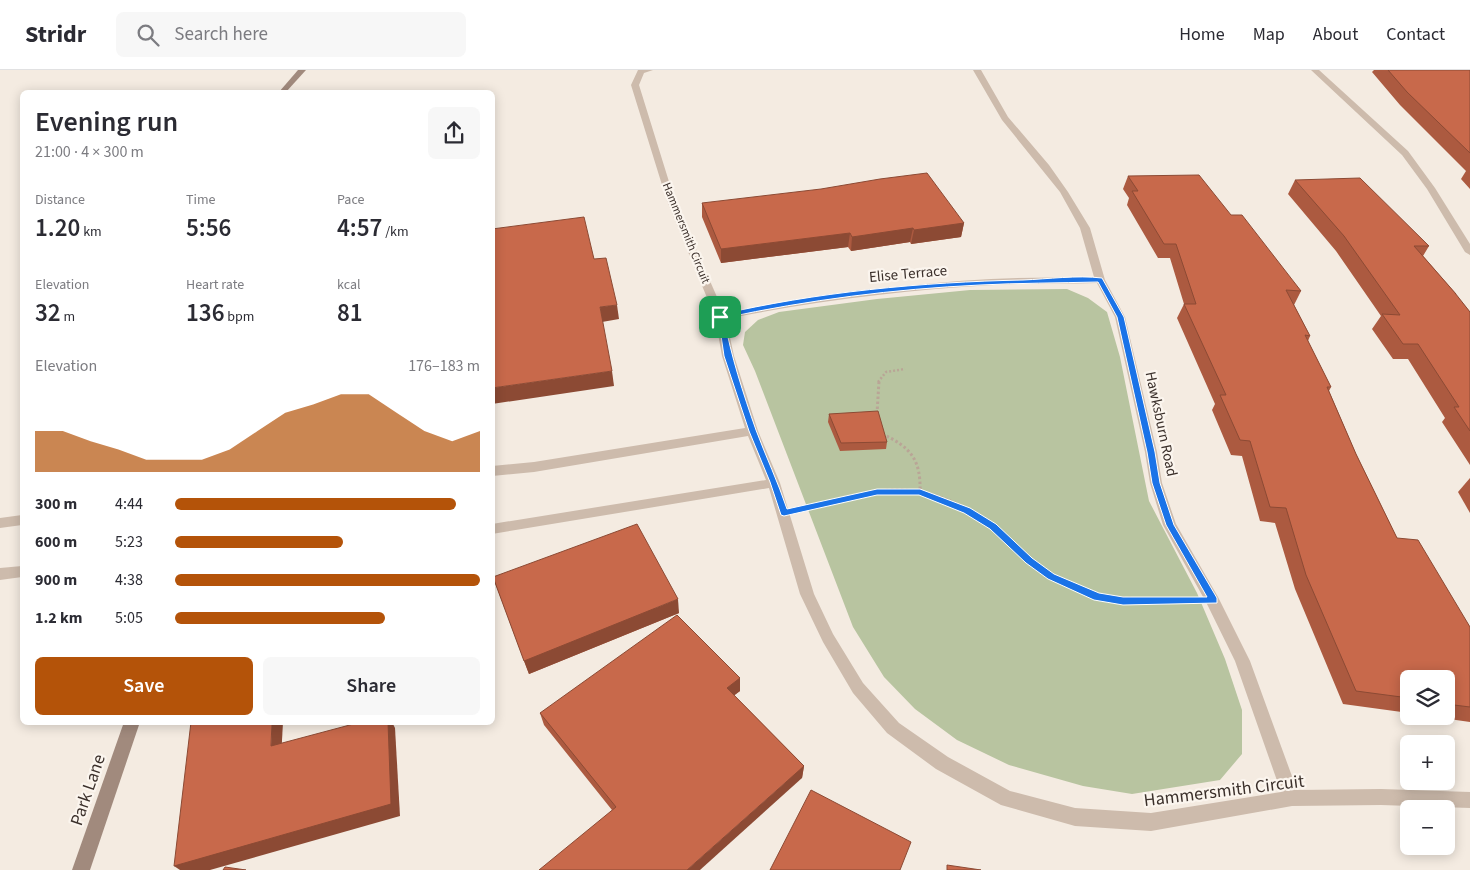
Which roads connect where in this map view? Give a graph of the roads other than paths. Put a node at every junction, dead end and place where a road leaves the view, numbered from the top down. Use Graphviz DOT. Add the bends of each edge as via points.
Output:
graph roads {
  1 [pos="302,70"];
  2 [pos="649,70"];
  3 [pos="977,70"];
  4 [pos="1315,70"];
  5 [pos="284,90"];
  6 [pos="1470,252"];
  7 [pos="1100,280"];
  8 [pos="720,317"];
  9 [pos="752,431"];
  10 [pos="495,471"];
  11 [pos="774,482"];
  12 [pos="20,520"];
  13 [pos="0,522"];
  14 [pos="495,528"];
  15 [pos="20,572"];
  16 [pos="0,574"];
  17 [pos="131,725"];
  18 [pos="1292,798"];
  19 [pos="1470,800"];
  20 [pos="81,870"];
  1 -- 5 [label="street"];
  2 -- 8 [label="street, Hammersmith Circuit" via="641,72 635,85 670,201"];
  3 -- 7 [label="street, Hawksburn Road" via="1005,118 1064,192 1085,228"];
  4 -- 6 [label="street" via="1405,153 1431,188"];
  7 -- 8 [label="street, Elise Terrace" via="979,283 858,294 781,304"];
  7 -- 18 [label="street, Hawksburn Road" via="1120,317 1156,483 1170,525 1214,601 1242,661"];
  8 -- 9 [label="street, Hammersmith Circuit" via="728,356"];
  9 -- 10 [label="street"];
  9 -- 11 [label="street, Hammersmith Circuit"];
  11 -- 14 [label="street"];
  11 -- 18 [label="street, Hammersmith Circuit" via="807,594 828,638 858,688 893,728 942,763 1007,799 1075,816 1151,822"];
  12 -- 13 [label="street"];
  15 -- 16 [label="street"];
  17 -- 20 [label="street, Park Lane"];
  18 -- 19 [label="street, Hammersmith Circuit"];
}
